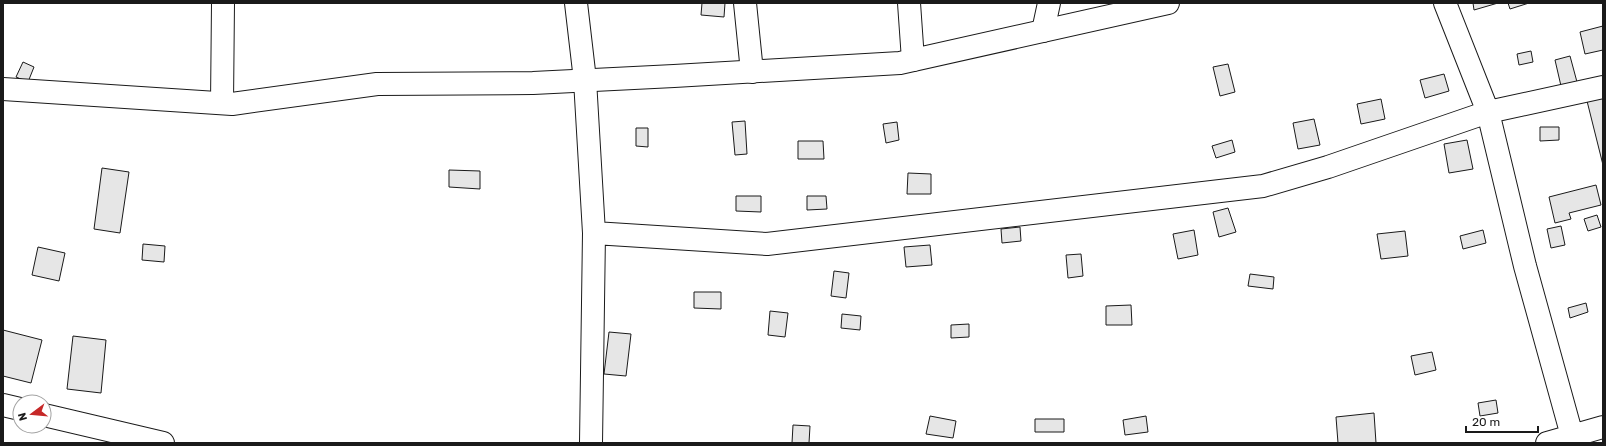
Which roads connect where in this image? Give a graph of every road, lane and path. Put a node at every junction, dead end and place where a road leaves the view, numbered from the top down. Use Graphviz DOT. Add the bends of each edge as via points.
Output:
graph roads {
  1 [pos="223,3"];
  2 [pos="576,3"];
  3 [pos="745,3"];
  4 [pos="909,3"];
  5 [pos="1049,3"];
  6 [pos="1168,3"];
  7 [pos="1445,3"];
  8 [pos="1043,31"];
  9 [pos="913,60"];
  10 [pos="752,72"];
  11 [pos="585,80"];
  12 [pos="1603,87"];
  13 [pos="3,89"];
  14 [pos="222,103"];
  15 [pos="1488,112"];
  16 [pos="594,233"];
  17 [pos="52,416"];
  18 [pos="1603,427"];
  19 [pos="1573,439"];
  20 [pos="163,443"];
  21 [pos="591,443"];
  22 [pos="1547,443"];
  1 -- 14 [label="street"];
  2 -- 11 [label="street"];
  3 -- 10 [label="street"];
  4 -- 9 [label="street"];
  5 -- 8 [label="street"];
  6 -- 8 [label="street"];
  7 -- 15 [label="street"];
  8 -- 9 [label="street"];
  9 -- 10 [label="street"];
  10 -- 11 [label="street"];
  11 -- 14 [label="street" via="377,84 232,104"];
  11 -- 16 [label="street"];
  12 -- 15 [label="street"];
  13 -- 14 [label="street"];
  15 -- 16 [label="street" via="1328,167 1263,186 767,244"];
  15 -- 19 [label="street" via="1525,266"];
  16 -- 21 [label="street"];
  17 -- 20 [label="street"];
  18 -- 19 [label="street"];
  19 -- 22 [label="street"];
}
